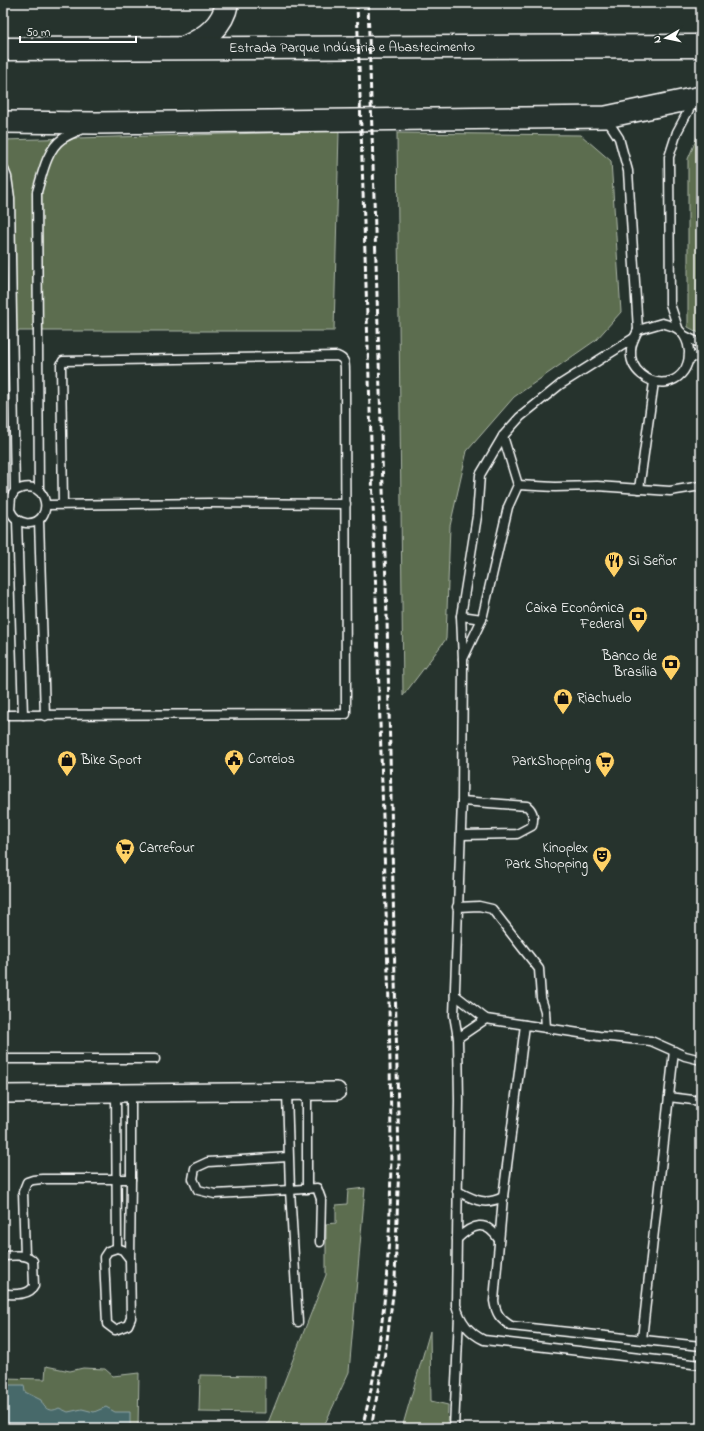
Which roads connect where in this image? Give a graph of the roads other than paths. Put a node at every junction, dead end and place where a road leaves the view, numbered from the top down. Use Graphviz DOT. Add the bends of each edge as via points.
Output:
graph roads {
  1 [pos="227,3"];
  2 [pos="701,46"];
  3 [pos="185,48"];
  4 [pos="3,49"];
  5 [pos="698,98"];
  6 [pos="606,117"];
  7 [pos="3,122"];
  8 [pos="96,123"];
  9 [pos="3,167"];
  10 [pos="678,328"];
  11 [pos="636,334"];
  12 [pos="685,336"];
  13 [pos="701,344"];
  14 [pos="701,353"];
  15 [pos="689,360"];
  16 [pos="654,382"];
  17 [pos="503,436"];
  18 [pos="518,484"];
  19 [pos="701,486"];
  20 [pos="639,489"];
  21 [pos="16,491"];
  22 [pos="39,491"];
  23 [pos="6,504"];
  24 [pos="63,504"];
  25 [pos="346,504"];
  26 [pos="46,505"];
  27 [pos="17,520"];
  28 [pos="39,520"];
  29 [pos="461,616"];
  30 [pos="482,619"];
  31 [pos="463,660"];
  32 [pos="3,715"];
  33 [pos="23,715"];
  34 [pos="45,716"];
  35 [pos="462,801"];
  36 [pos="461,835"];
  37 [pos="457,907"];
  38 [pos="455,995"];
  39 [pos="486,1019"];
  40 [pos="525,1025"];
  41 [pos="546,1028"];
  42 [pos="458,1038"];
  43 [pos="674,1051"];
  44 [pos="3,1059"];
  45 [pos="155,1059"];
  46 [pos="701,1060"];
  47 [pos="307,1091"];
  48 [pos="337,1091"];
  49 [pos="287,1092"];
  50 [pos="123,1093"];
  51 [pos="3,1094"];
  52 [pos="669,1097"];
  53 [pos="701,1101"];
  54 [pos="288,1158"];
  55 [pos="116,1179"];
  56 [pos="132,1179"];
  57 [pos="307,1189"];
  58 [pos="290,1190"];
  59 [pos="457,1191"];
  60 [pos="503,1197"];
  61 [pos="457,1239"];
  62 [pos="499,1240"];
  63 [pos="320,1242"];
  64 [pos="117,1248"];
  65 [pos="3,1256"];
  66 [pos="25,1256"];
  67 [pos="130,1259"];
  68 [pos="3,1294"];
  69 [pos="459,1316"];
  70 [pos="298,1322"];
  71 [pos="642,1339"];
  72 [pos="701,1346"];
  73 [pos="701,1365"];
  74 [pos="454,1428"];
  1 -- 3 [label="highway" via="217,26 203,40"];
  2 -- 3 [label="highway, Estrada Parque Indústria e Abastecimento"];
  3 -- 4 [label="highway, Estrada Parque Indústria e Abastecimento"];
  5 -- 6 [label="street"];
  5 -- 10 [label="lane" via="677,132 669,157 670,304"];
  6 -- 8 [label="street"];
  6 -- 11 [label="lane" via="619,138 628,171"];
  7 -- 8 [label="street"];
  8 -- 22 [label="lane" via="61,139 50,153 37,192"];
  9 -- 21 [label="lane" via="10,198"];
  10 -- 11 [label="lane" via="662,323"];
  10 -- 12 [label="lane"];
  11 -- 16 [label="lane" via="630,351 633,365 638,374"];
  11 -- 17 [label="lane" via="561,384 520,417"];
  12 -- 13 [label="lane"];
  12 -- 15 [label="lane" via="690,348"];
  14 -- 15 [label="lane"];
  15 -- 16 [label="lane" via="681,374 668,382"];
  16 -- 20 [label="lane"];
  17 -- 18 [label="lane"];
  17 -- 29 [label="lane" via="480,475 477,516"];
  18 -- 20 [label="lane"];
  18 -- 30 [label="lane" via="508,507"];
  19 -- 20 [label="lane" via="670,491"];
  21 -- 22 [label="lane" via="23,487 32,487"];
  21 -- 23 [label="lane"];
  22 -- 26 [label="lane"];
  23 -- 27 [label="lane"];
  24 -- 25 [label="lane"];
  24 -- 25 [label="lane" via="63,360 337,356 345,361"];
  24 -- 26 [label="lane"];
  25 -- 34 [label="lane" via="346,714"];
  26 -- 28 [label="lane"];
  27 -- 28 [label="lane" via="24,523"];
  27 -- 33 [label="lane"];
  28 -- 34 [label="lane"];
  29 -- 30 [label="lane"];
  29 -- 31 [label="lane"];
  30 -- 31 [label="lane"];
  31 -- 35 [label="lane"];
  32 -- 33 [label="lane"];
  33 -- 34 [label="lane"];
  35 -- 36 [label="lane"];
  35 -- 36 [label="lane" via="527,806 534,820 532,826 517,834"];
  36 -- 37 [label="lane"];
  37 -- 38 [label="lane"];
  37 -- 41 [label="lane" via="479,906 492,909 538,967"];
  38 -- 39 [label="lane"];
  38 -- 42 [label="lane" via="455,1028"];
  39 -- 40 [label="lane"];
  39 -- 42 [label="lane"];
  40 -- 41 [label="lane"];
  40 -- 60 [label="lane"];
  41 -- 43 [label="lane" via="651,1041"];
  42 -- 59 [label="lane"];
  43 -- 46 [label="lane"];
  43 -- 52 [label="lane"];
  44 -- 45 [label="lane"];
  47 -- 48 [label="street"];
  47 -- 49 [label="street"];
  47 -- 57 [label="lane"];
  49 -- 50 [label="street"];
  49 -- 54 [label="lane"];
  50 -- 51 [label="street"];
  50 -- 55 [label="lane"];
  50 -- 56 [label="lane"];
  52 -- 53 [label="lane"];
  52 -- 71 [label="lane"];
  54 -- 58 [label="lane"];
  54 -- 58 [label="lane" via="208,1162 195,1168 193,1179 198,1190 215,1194"];
  55 -- 56 [label="lane"];
  55 -- 64 [label="lane"];
  55 -- 66 [label="lane" via="42,1179 27,1182 23,1192"];
  56 -- 67 [label="lane"];
  57 -- 58 [label="lane"];
  57 -- 63 [label="lane" via="317,1188 320,1193"];
  58 -- 70 [label="lane"];
  59 -- 60 [label="lane" via="487,1202"];
  59 -- 61 [label="lane"];
  60 -- 62 [label="lane"];
  61 -- 62 [label="lane" via="473,1226 482,1226 490,1228"];
  61 -- 69 [label="lane" via="456,1305"];
  62 -- 71 [label="lane" via="494,1301 501,1320 511,1326"];
  64 -- 67 [label="lane" via="123,1250"];
  64 -- 67 [label="lane" via="108,1251 104,1257 107,1324 115,1330 128,1325 131,1318"];
  65 -- 66 [label="lane"];
  66 -- 68 [label="lane" via="33,1261 34,1286 25,1293"];
  69 -- 73 [label="lane" via="473,1334 484,1340"];
  69 -- 74 [label="lane"];
  71 -- 72 [label="lane"];
}
